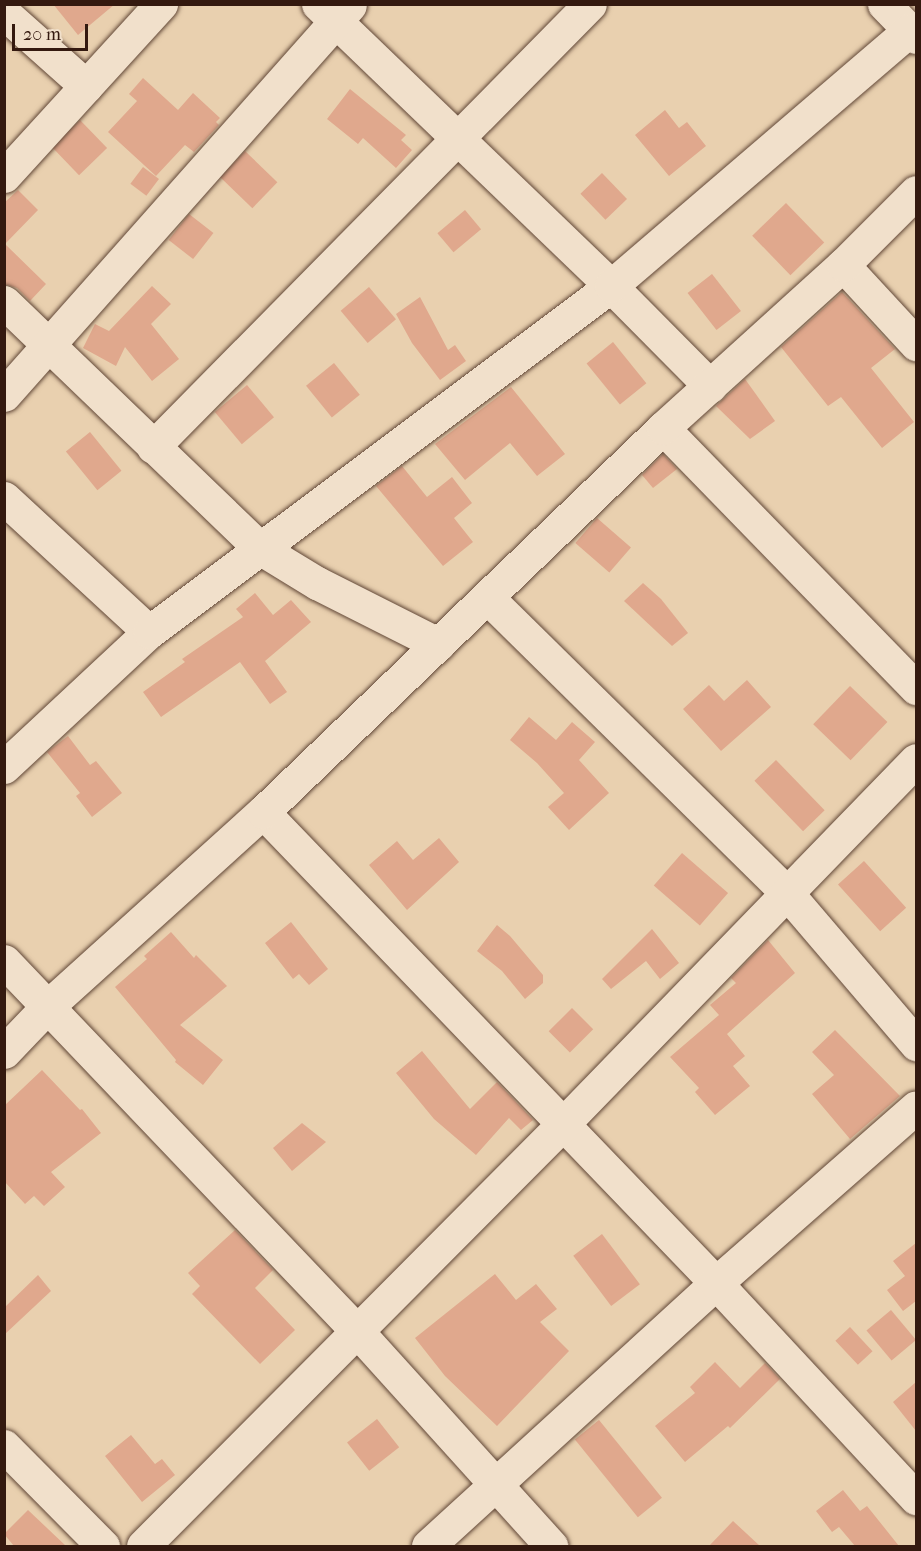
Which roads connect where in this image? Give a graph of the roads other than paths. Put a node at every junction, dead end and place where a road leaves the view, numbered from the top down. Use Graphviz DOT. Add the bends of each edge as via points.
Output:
graph roads {
  1 [pos="161,4"];
  2 [pos="590,4"];
  3 [pos="884,4"];
  4 [pos="335,10"];
  5 [pos="4,13"];
  6 [pos="913,34"];
  7 [pos="86,87"];
  8 [pos="457,137"];
  9 [pos="4,176"];
  10 [pos="916,192"];
  11 [pos="843,265"];
  12 [pos="611,286"];
  13 [pos="4,302"];
  14 [pos="50,344"];
  15 [pos="916,344"];
  16 [pos="710,386"];
  17 [pos="4,394"];
  18 [pos="663,428"];
  19 [pos="153,447"];
  20 [pos="4,498"];
  21 [pos="261,549"];
  22 [pos="487,597"];
  23 [pos="149,632"];
  24 [pos="438,644"];
  25 [pos="916,688"];
  26 [pos="7,760"];
  27 [pos="916,760"];
  28 [pos="263,812"];
  29 [pos="787,893"];
  30 [pos="4,962"];
  31 [pos="48,1006"];
  32 [pos="916,1044"];
  33 [pos="4,1052"];
  34 [pos="916,1107"];
  35 [pos="562,1125"];
  36 [pos="716,1283"];
  37 [pos="357,1331"];
  38 [pos="4,1446"];
  39 [pos="494,1485"];
  40 [pos="916,1498"];
  41 [pos="103,1546"];
  42 [pos="143,1546"];
  43 [pos="428,1546"];
  44 [pos="551,1546"];
  1 -- 7 [label="street"];
  2 -- 8 [label="street"];
  3 -- 6 [label="street"];
  4 -- 8 [label="street"];
  4 -- 14 [label="street"];
  5 -- 7 [label="street"];
  6 -- 12 [label="street"];
  7 -- 9 [label="street"];
  8 -- 12 [label="street"];
  8 -- 19 [label="street"];
  10 -- 11 [label="street"];
  11 -- 15 [label="street"];
  11 -- 16 [label="street"];
  12 -- 16 [label="street"];
  12 -- 21 [label="street"];
  13 -- 14 [label="street"];
  14 -- 17 [label="street"];
  14 -- 19 [label="street"];
  16 -- 18 [label="street"];
  18 -- 22 [label="street"];
  18 -- 25 [label="street"];
  19 -- 21 [label="street"];
  20 -- 23 [label="street"];
  21 -- 23 [label="street"];
  21 -- 24 [label="street" via="317,583"];
  22 -- 24 [label="street"];
  22 -- 29 [label="street"];
  23 -- 26 [label="street"];
  24 -- 28 [label="street"];
  27 -- 29 [label="street"];
  28 -- 31 [label="street"];
  28 -- 35 [label="street"];
  29 -- 32 [label="street"];
  29 -- 35 [label="street"];
  30 -- 31 [label="street"];
  31 -- 33 [label="street"];
  31 -- 37 [label="street"];
  34 -- 36 [label="street"];
  35 -- 36 [label="street"];
  35 -- 37 [label="street"];
  36 -- 39 [label="street"];
  36 -- 40 [label="street"];
  37 -- 39 [label="street"];
  37 -- 42 [label="street"];
  38 -- 41 [label="street"];
  39 -- 43 [label="street"];
  39 -- 44 [label="street"];
}
